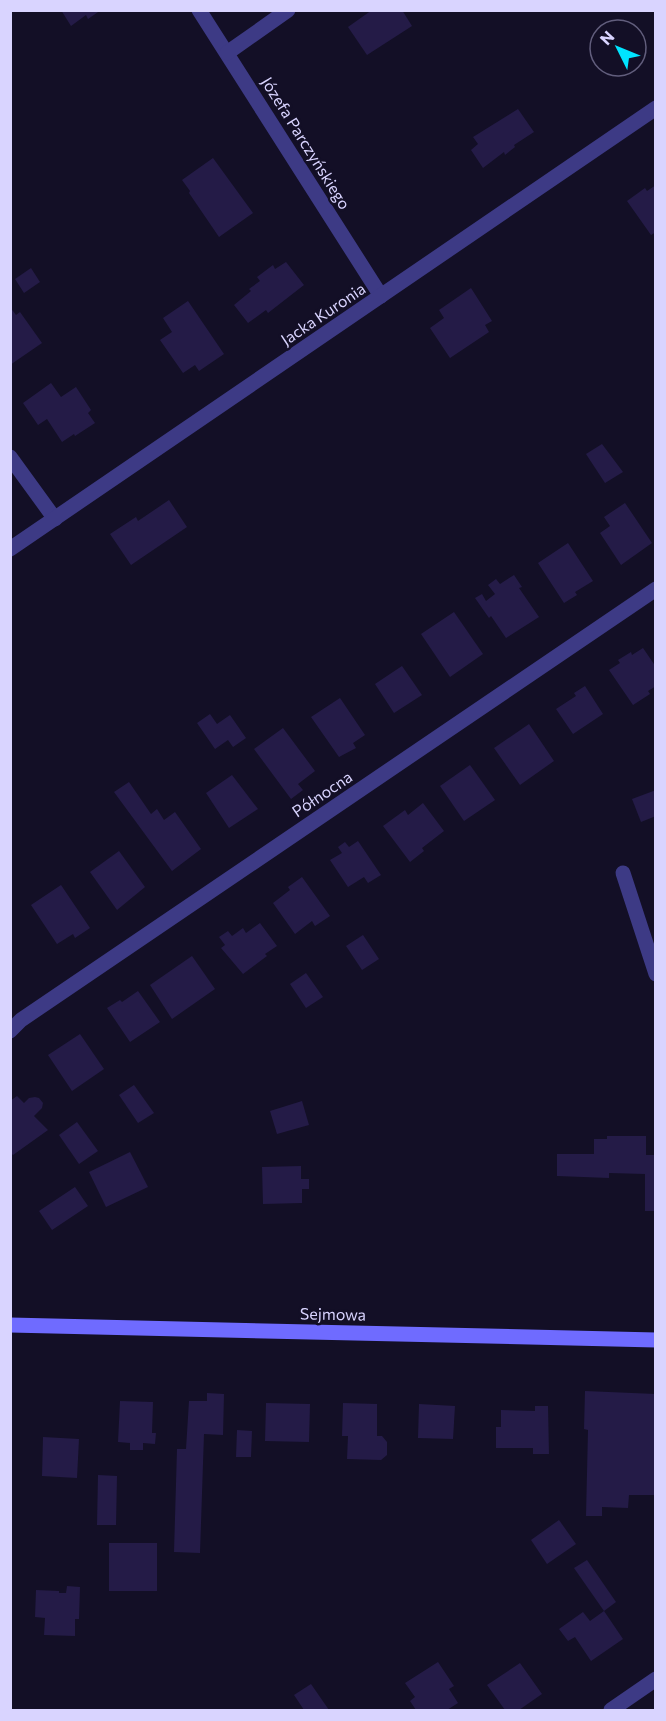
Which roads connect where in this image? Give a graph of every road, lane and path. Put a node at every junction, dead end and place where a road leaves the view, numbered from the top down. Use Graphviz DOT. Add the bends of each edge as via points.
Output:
graph roads {
  1 [pos="199,10"];
  2 [pos="288,10"];
  3 [pos="227,53"];
  4 [pos="656,108"];
  5 [pos="381,296"];
  6 [pos="10,457"];
  7 [pos="55,519"];
  8 [pos="10,549"];
  9 [pos="656,589"];
  10 [pos="623,873"];
  11 [pos="656,974"];
  12 [pos="10,1031"];
  13 [pos="10,1324"];
  14 [pos="656,1340"];
  15 [pos="656,1680"];
  16 [pos="611,1710"];
  1 -- 3 [label="street, Józefa Parczyńskiego"];
  2 -- 3 [label="street"];
  3 -- 5 [label="street, Józefa Parczyńskiego"];
  4 -- 5 [label="street, Jacka Kuronia"];
  5 -- 7 [label="street, Jacka Kuronia"];
  6 -- 7 [label="street"];
  7 -- 8 [label="street, Jacka Kuronia"];
  9 -- 12 [label="street, Północna"];
  10 -- 11 [label="street"];
  13 -- 14 [label="main road, Sejmowa"];
  15 -- 16 [label="street"];
}
